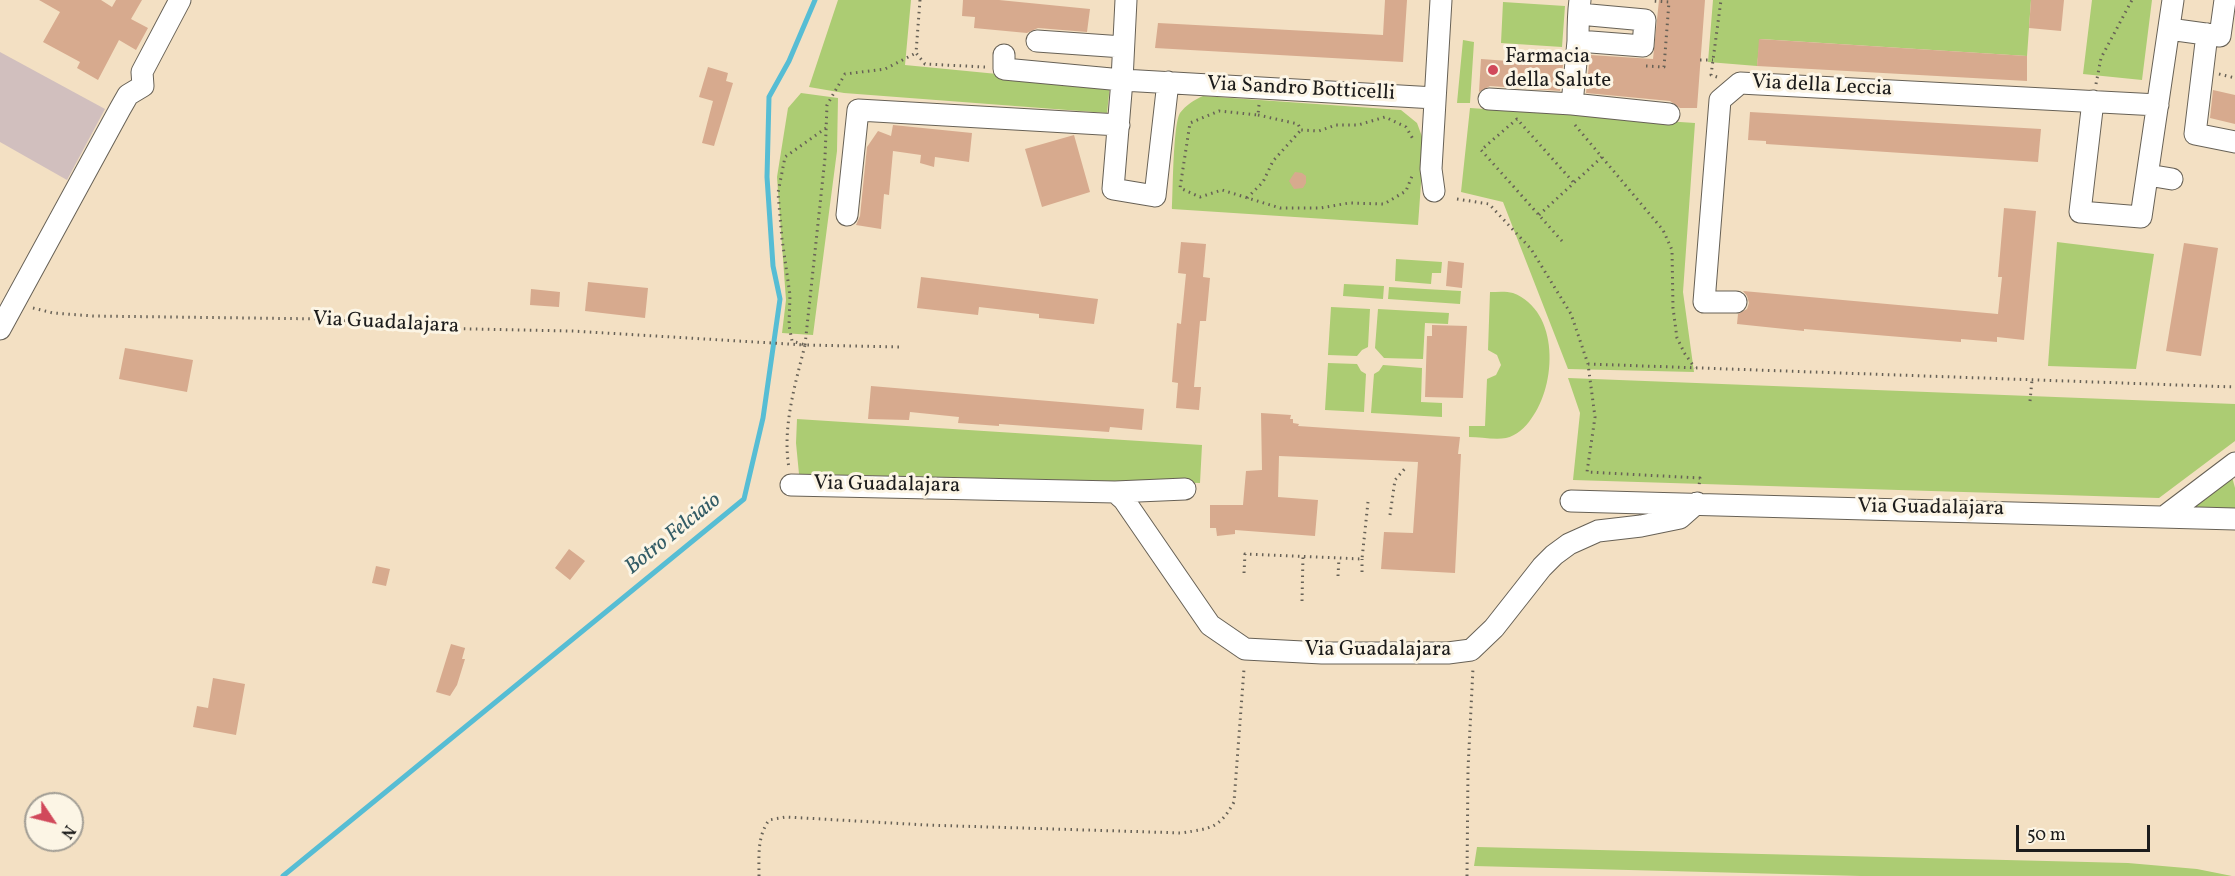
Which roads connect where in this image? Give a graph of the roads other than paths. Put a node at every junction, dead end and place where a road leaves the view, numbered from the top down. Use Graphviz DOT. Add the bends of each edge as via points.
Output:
graph roads {
  1 [pos="180,0"];
  2 [pos="1126,0"];
  3 [pos="1441,0"];
  4 [pos="2173,0"];
  5 [pos="2225,0"];
  6 [pos="1579,7"];
  7 [pos="2169,28"];
  8 [pos="2207,34"];
  9 [pos="1037,41"];
  10 [pos="1578,41"];
  11 [pos="1123,47"];
  12 [pos="1000,64"];
  13 [pos="1122,80"];
  14 [pos="1168,82"];
  15 [pos="1435,98"];
  16 [pos="1489,99"];
  17 [pos="2093,101"];
  18 [pos="1572,104"];
  19 [pos="2157,105"];
  20 [pos="1669,114"];
  21 [pos="1119,124"];
  22 [pos="2235,142"];
  23 [pos="2148,175"];
  24 [pos="2172,179"];
  25 [pos="1434,191"];
  26 [pos="847,215"];
  27 [pos="1736,302"];
  28 [pos="0,329"];
  29 [pos="2235,463"];
  30 [pos="791,485"];
  31 [pos="1185,489"];
  32 [pos="1115,492"];
  33 [pos="1571,501"];
  34 [pos="1697,503"];
  35 [pos="2165,516"];
  36 [pos="2235,519"];
  1 -- 28 [label="street" via="142,72 143,86 114,106"];
  2 -- 11 [label="street"];
  3 -- 15 [label="street"];
  4 -- 7 [label="street"];
  5 -- 8 [label="street" via="2220,36"];
  6 -- 10 [label="street"];
  6 -- 10 [label="street" via="1645,20 1643,46"];
  7 -- 8 [label="street"];
  7 -- 19 [label="street"];
  8 -- 22 [label="street" via="2195,134"];
  9 -- 11 [label="street"];
  10 -- 18 [label="street"];
  11 -- 13 [label="street"];
  12 -- 13 [label="street, Via Sandro Botticelli"];
  13 -- 14 [label="street, Via Sandro Botticelli"];
  13 -- 21 [label="street"];
  14 -- 15 [label="street, Via Sandro Botticelli" via="1259,101"];
  14 -- 21 [label="street" via="1155,196 1113,189"];
  15 -- 25 [label="street" via="1422,169"];
  16 -- 18 [label="street"];
  17 -- 19 [label="street, Via della Leccia"];
  17 -- 23 [label="street" via="2080,212 2141,217"];
  17 -- 27 [label="street, Via della Leccia" via="1740,83 1720,100 1704,302"];
  18 -- 20 [label="street"];
  19 -- 23 [label="street"];
  21 -- 26 [label="street" via="858,110"];
  23 -- 24 [label="street"];
  29 -- 35 [label="street"];
  30 -- 32 [label="street, Via Guadalajara"];
  31 -- 32 [label="street, Via Guadalajara"];
  32 -- 34 [label="street, Via Guadalajara" via="1210,625 1229,640 1245,649 1322,653 1471,650 1494,628 1542,567 1569,544 1598,531 1680,518"];
  33 -- 34 [label="street, Via Guadalajara"];
  34 -- 35 [label="street, Via Guadalajara"];
  35 -- 36 [label="street, Via Guadalajara"];
}
